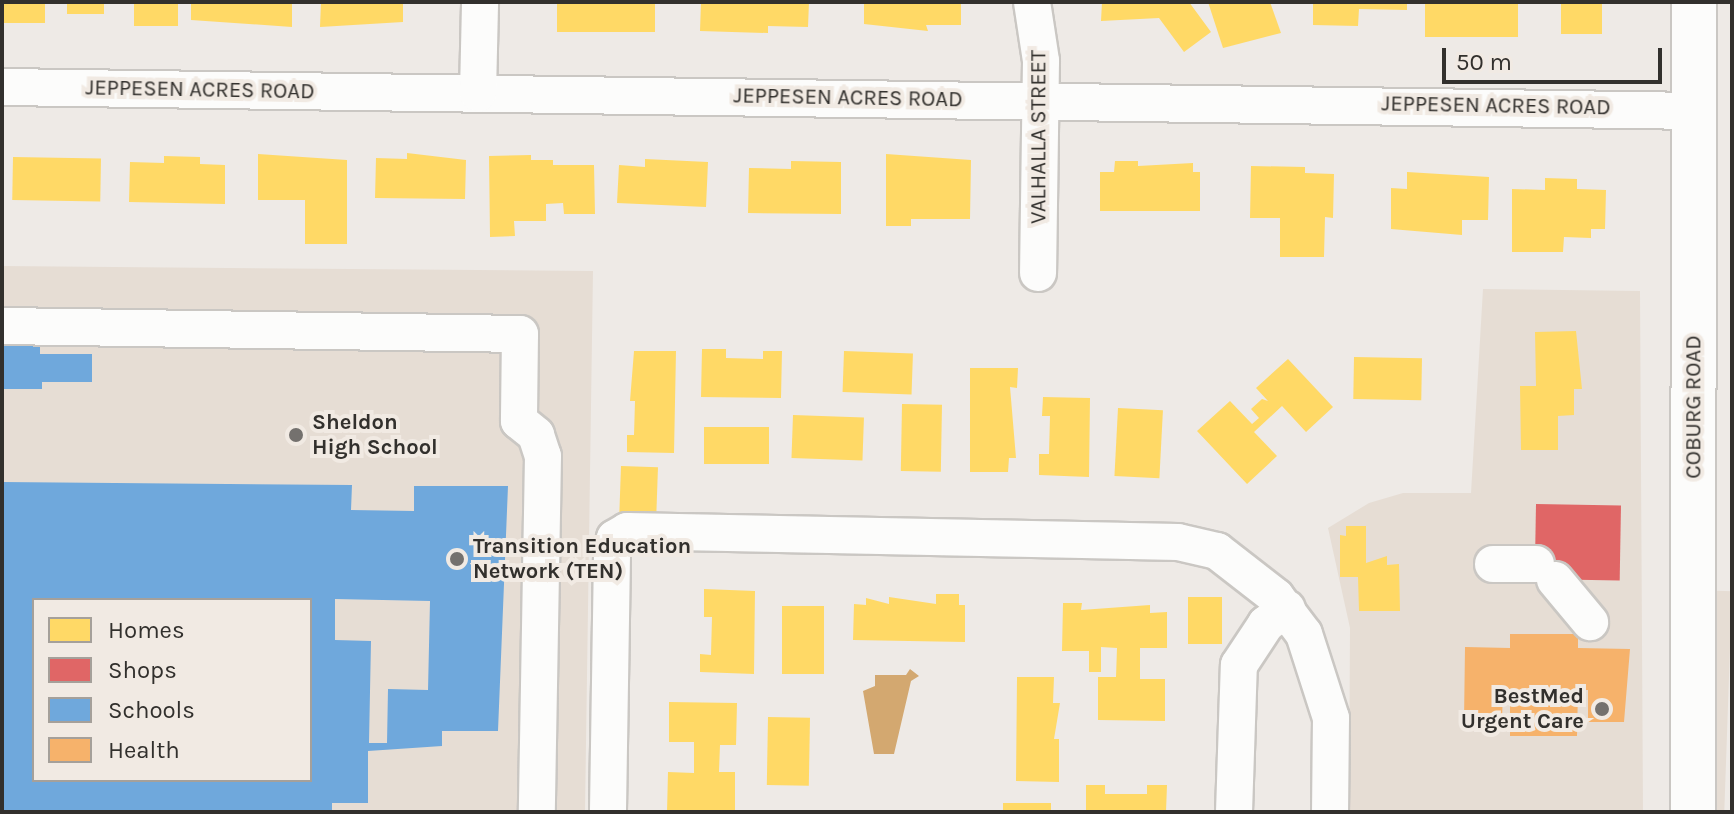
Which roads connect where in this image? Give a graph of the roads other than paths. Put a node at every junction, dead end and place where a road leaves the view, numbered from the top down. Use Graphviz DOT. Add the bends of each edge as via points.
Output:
graph roads {
  1 [pos="480,2"];
  2 [pos="1032,2"];
  3 [pos="1694,2"];
  4 [pos="2,87"];
  5 [pos="478,93"];
  6 [pos="1040,100"];
  7 [pos="1694,111"];
  8 [pos="1038,273"];
  9 [pos="2,326"];
  10 [pos="1493,564"];
  11 [pos="1287,609"];
  12 [pos="1590,622"];
  13 [pos="608,810"];
  14 [pos="537,812"];
  15 [pos="1234,812"];
  16 [pos="1330,812"];
  17 [pos="1693,812"];
  1 -- 5 [label="street"];
  2 -- 6 [label="street, VALHALLA STREET" via="1041,53"];
  3 -- 7 [label="main road, COBURG ROAD"];
  4 -- 5 [label="street, JEPPESEN ACRES ROAD"];
  5 -- 6 [label="street, JEPPESEN ACRES ROAD"];
  6 -- 7 [label="street, JEPPESEN ACRES ROAD"];
  6 -- 8 [label="street, VALHALLA STREET"];
  7 -- 17 [label="main road, COBURG ROAD"];
  9 -- 14 [label="street" via="520,334 519,421 536,435 543,456"];
  10 -- 12 [label="street" via="1545,572"];
  11 -- 13 [label="street" via="1235,560 1178,542 627,531 615,538 612,553"];
  11 -- 15 [label="street" via="1252,641 1239,665"];
  11 -- 16 [label="street" via="1310,648 1331,718"];
}
